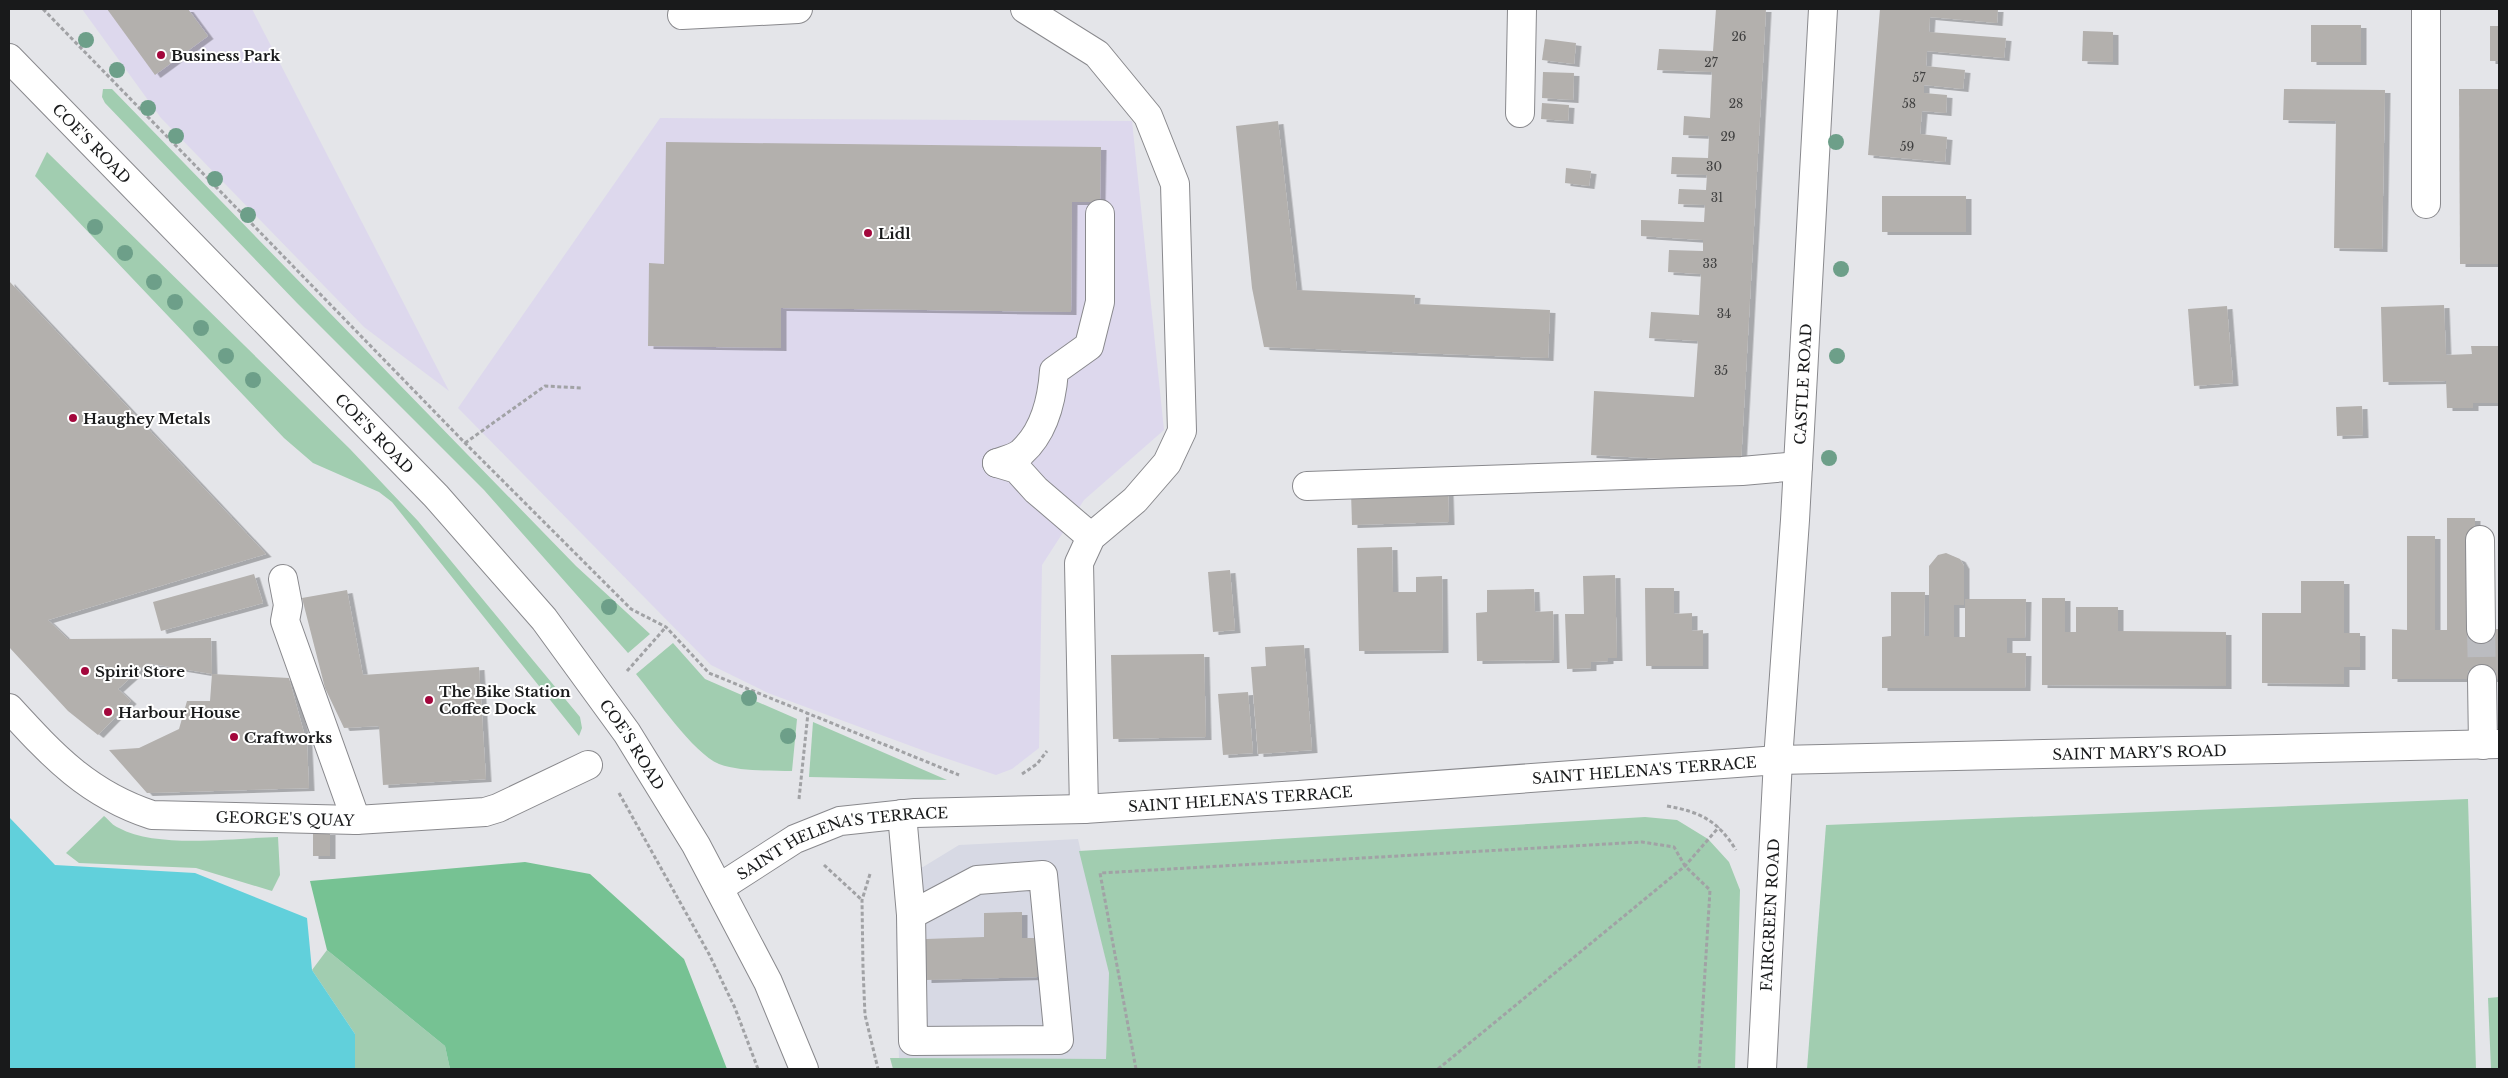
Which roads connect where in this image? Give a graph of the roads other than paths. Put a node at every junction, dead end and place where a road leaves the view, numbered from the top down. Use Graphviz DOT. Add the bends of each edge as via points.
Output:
graph roads {
  1 [pos="798,9"];
  2 [pos="1025,9"];
  3 [pos="1522,9"];
  4 [pos="1823,9"];
  5 [pos="2426,9"];
  6 [pos="682,14"];
  7 [pos="9,58"];
  8 [pos="1520,113"];
  9 [pos="2426,204"];
  10 [pos="1100,214"];
  11 [pos="1798,466"];
  12 [pos="1308,486"];
  13 [pos="1091,538"];
  14 [pos="2480,540"];
  15 [pos="282,579"];
  16 [pos="2481,629"];
  17 [pos="2482,679"];
  18 [pos="9,708"];
  19 [pos="2491,745"];
  20 [pos="1778,760"];
  21 [pos="588,765"];
  22 [pos="1084,809"];
  23 [pos="902,814"];
  24 [pos="356,820"];
  25 [pos="719,888"];
  26 [pos="911,915"];
  27 [pos="804,1069"];
  28 [pos="1762,1069"];
  1 -- 6 [label="main road"];
  2 -- 13 [label="main road" via="1097,54 1148,116 1174,184 1182,431 1167,463 1135,500"];
  3 -- 8 [label="main road"];
  4 -- 11 [label="main road, CASTLE ROAD"];
  5 -- 9 [label="main road"];
  7 -- 25 [label="main road, COE'S ROAD" via="436,496 544,620 627,733"];
  10 -- 13 [label="main road" via="1100,302 1090,346 1054,371 1048,406 1034,438 1021,453 997,464 1016,469"];
  11 -- 12 [label="main road" via="1742,471"];
  11 -- 20 [label="main road, CASTLE ROAD"];
  13 -- 22 [label="main road" via="1079,564"];
  14 -- 16 [label="main road"];
  15 -- 24 [label="main road" via="288,605 285,621"];
  17 -- 19 [label="main road"];
  18 -- 24 [label="main road, GEORGE'S QUAY" via="54,758 124,806 152,815"];
  19 -- 20 [label="main road, SAINT MARY'S ROAD"];
  20 -- 22 [label="main road, SAINT HELENA'S TERRACE"];
  20 -- 28 [label="main road, FAIRGREEN ROAD"];
  21 -- 24 [label="main road, GEORGE'S QUAY" via="486,812"];
  22 -- 23 [label="main road, SAINT HELENA'S TERRACE"];
  23 -- 25 [label="main road, SAINT HELENA'S TERRACE" via="831,824 795,839"];
  23 -- 26 [label="main road"];
  25 -- 27 [label="main road, COE'S ROAD" via="768,982"];
  26 -- 26 [label="main road" via="913,1041 1058,1040 1043,875 977,880"];
}
